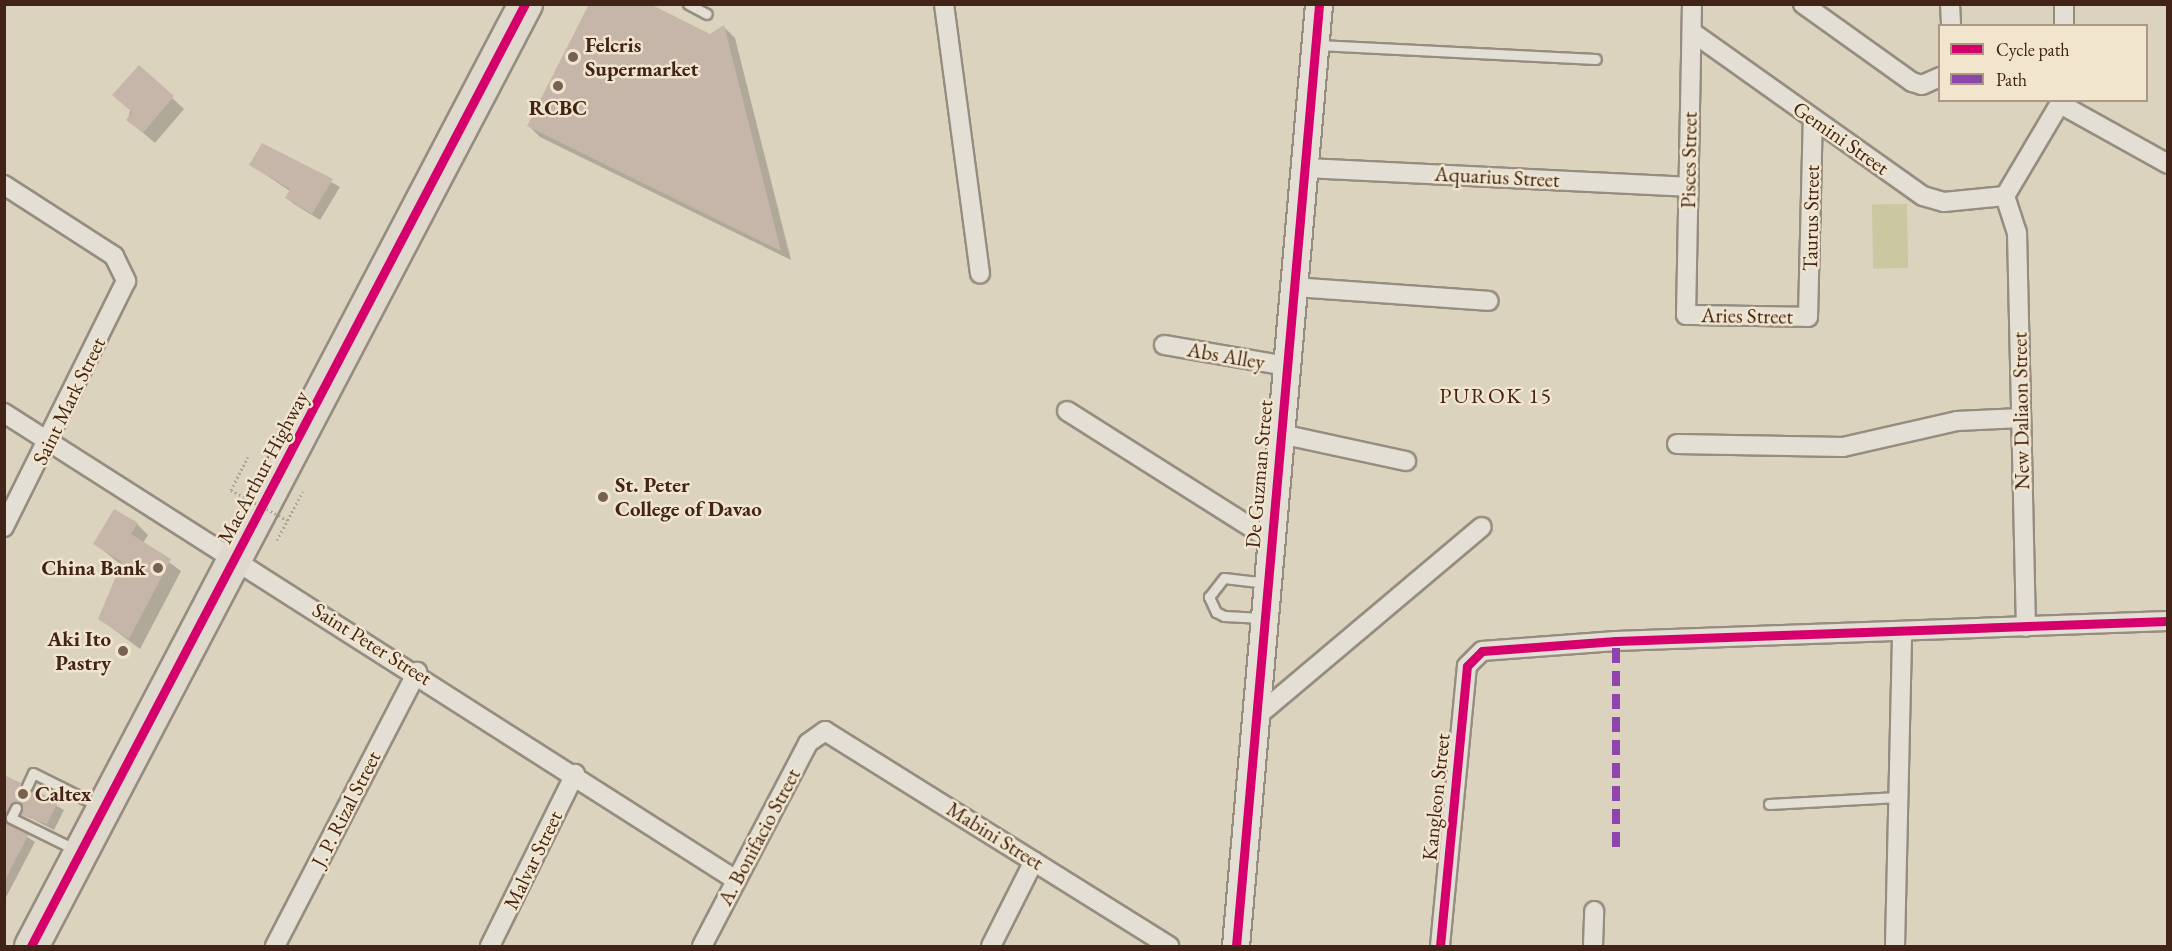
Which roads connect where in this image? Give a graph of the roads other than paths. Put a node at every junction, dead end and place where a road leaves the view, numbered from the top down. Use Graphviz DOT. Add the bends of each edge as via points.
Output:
graph roads {
  1 [pos="525,4"];
  2 [pos="688,4"];
  3 [pos="944,4"];
  4 [pos="1319,4"];
  5 [pos="1692,4"];
  6 [pos="1950,4"];
  7 [pos="2064,4"];
  8 [pos="1806,6"];
  9 [pos="707,14"];
  10 [pos="1951,24"];
  11 [pos="2064,24"];
  12 [pos="1692,32"];
  13 [pos="1315,45"];
  14 [pos="1596,59"];
  15 [pos="1938,78"];
  16 [pos="2062,103"];
  17 [pos="1813,118"];
  18 [pos="2168,164"];
  19 [pos="1305,168"];
  20 [pos="4,185"];
  21 [pos="1688,186"];
  22 [pos="2005,196"];
  23 [pos="980,274"];
  24 [pos="1294,287"];
  25 [pos="1488,302"];
  26 [pos="1686,315"];
  27 [pos="1808,317"];
  28 [pos="1164,345"];
  29 [pos="1287,366"];
  30 [pos="1067,411"];
  31 [pos="4,413"];
  32 [pos="2021,418"];
  33 [pos="1281,434"];
  34 [pos="50,443"];
  35 [pos="1677,444"];
  36 [pos="1406,461"];
  37 [pos="4,527"];
  38 [pos="1482,527"];
  39 [pos="1271,540"];
  40 [pos="235,559"];
  41 [pos="1268,583"];
  42 [pos="1265,618"];
  43 [pos="2168,621"];
  44 [pos="2026,627"];
  45 [pos="1902,635"];
  46 [pos="417,672"];
  47 [pos="1256,717"];
  48 [pos="820,732"];
  49 [pos="575,774"];
  50 [pos="27,786"];
  51 [pos="1898,797"];
  52 [pos="1769,804"];
  53 [pos="16,808"];
  54 [pos="104,808"];
  55 [pos="81,852"];
  56 [pos="1034,861"];
  57 [pos="736,880"];
  58 [pos="1594,911"];
  59 [pos="31,946"];
  60 [pos="275,946"];
  61 [pos="490,946"];
  62 [pos="702,946"];
  63 [pos="991,946"];
  64 [pos="1169,946"];
  65 [pos="1236,946"];
  66 [pos="1440,946"];
  67 [pos="1593,946"];
  68 [pos="1895,946"];
  1 -- 40 [label="highway, MacArthur Highway"];
  2 -- 9 [label="lane"];
  3 -- 23 [label="street"];
  4 -- 13 [label="street, De Guzman Street"];
  5 -- 12 [label="street, Pisces Street"];
  6 -- 10 [label="street"];
  7 -- 11 [label="street"];
  8 -- 15 [label="street" via="1912,82 1922,85"];
  12 -- 17 [label="street, Gemini Street"];
  12 -- 21 [label="street, Pisces Street"];
  13 -- 14 [label="lane"];
  13 -- 19 [label="street, De Guzman Street"];
  16 -- 18 [label="street"];
  16 -- 22 [label="street"];
  17 -- 22 [label="street, Gemini Street" via="1933,200"];
  17 -- 27 [label="street, Taurus Street"];
  19 -- 21 [label="street, Aquarius Street"];
  19 -- 24 [label="street, De Guzman Street"];
  20 -- 34 [label="street, Saint Mark Street" via="114,256 125,272 123,289"];
  21 -- 26 [label="street, Pisces Street"];
  22 -- 32 [label="street, New Daliaon Street" via="2017,232"];
  24 -- 25 [label="street"];
  24 -- 29 [label="street, De Guzman Street"];
  26 -- 27 [label="street, Aries Street"];
  28 -- 29 [label="street, Abs Alley"];
  29 -- 33 [label="street, De Guzman Street"];
  30 -- 39 [label="street"];
  31 -- 34 [label="street, Saint Peter Street"];
  32 -- 35 [label="street" via="1956,421 1843,447"];
  32 -- 44 [label="street, New Daliaon Street"];
  33 -- 36 [label="street"];
  33 -- 39 [label="street, De Guzman Street"];
  34 -- 37 [label="street, Saint Mark Street"];
  34 -- 40 [label="street, Saint Peter Street"];
  38 -- 47 [label="street"];
  39 -- 41 [label="street, De Guzman Street"];
  40 -- 46 [label="street, Saint Peter Street"];
  40 -- 54 [label="highway, MacArthur Highway"];
  41 -- 42 [label="street, De Guzman Street"];
  41 -- 42 [label="lane" via="1224,578 1209,597 1216,612 1224,616"];
  42 -- 47 [label="street, De Guzman Street"];
  43 -- 44 [label="street"];
  44 -- 45 [label="street"];
  45 -- 51 [label="street"];
  45 -- 66 [label="street, Kangleon Street" via="1616,641 1475,655 1467,666"];
  46 -- 49 [label="street, Saint Peter Street"];
  46 -- 60 [label="street, J. P. Rizal Street"];
  47 -- 65 [label="street, De Guzman Street"];
  48 -- 56 [label="street, Mabini Street" via="834,734"];
  48 -- 57 [label="street, A. Bonifacio Street" via="808,743"];
  49 -- 57 [label="street, Saint Peter Street"];
  49 -- 61 [label="street, Malvar Street"];
  50 -- 54 [label="lane" via="33,773"];
  51 -- 52 [label="lane"];
  51 -- 68 [label="street"];
  53 -- 55 [label="lane" via="11,818"];
  54 -- 55 [label="highway, MacArthur Highway"];
  55 -- 59 [label="highway, MacArthur Highway"];
  56 -- 63 [label="street"];
  56 -- 64 [label="street, Mabini Street"];
  57 -- 62 [label="street, A. Bonifacio Street"];
  58 -- 67 [label="street"];
}
